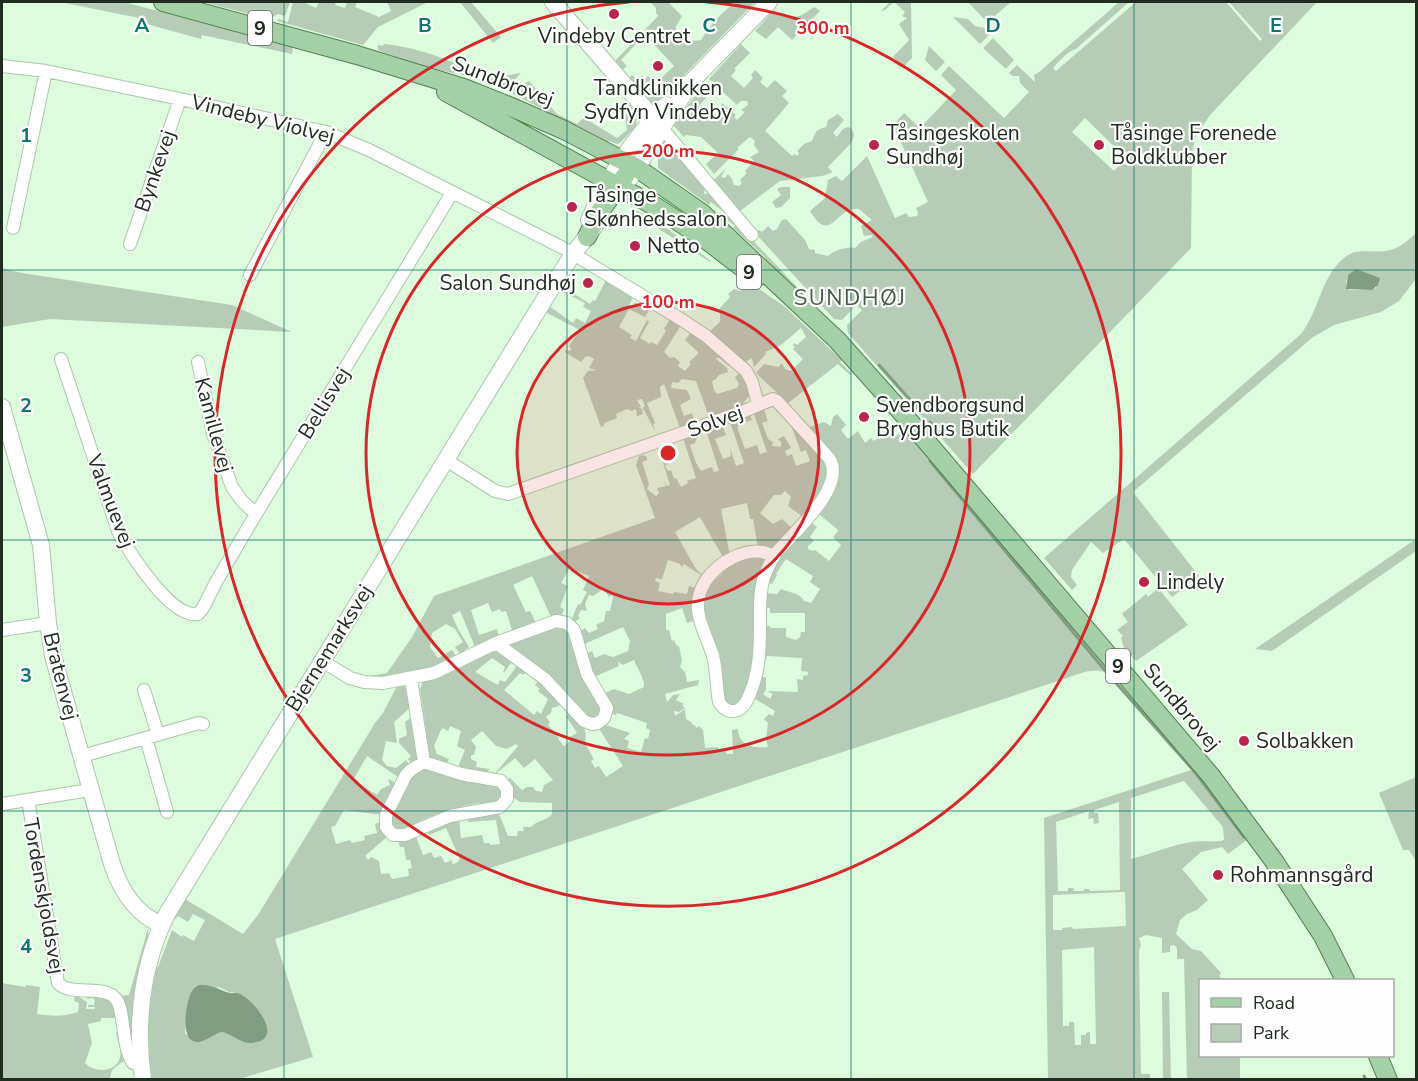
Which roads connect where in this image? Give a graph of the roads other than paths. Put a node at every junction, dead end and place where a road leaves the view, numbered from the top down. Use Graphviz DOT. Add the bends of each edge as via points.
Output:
graph roads {
  1 [pos="163,2"];
  2 [pos="553,2"];
  3 [pos="769,2"];
  4 [pos="2,66"];
  5 [pos="398,69"];
  6 [pos="46,71"];
  7 [pos="180,99"];
  8 [pos="657,123"];
  9 [pos="326,132"];
  10 [pos="623,176"];
  11 [pos="452,193"];
  12 [pos="13,228"];
  13 [pos="752,235"];
  14 [pos="586,237"];
  15 [pos="130,244"];
  16 [pos="573,254"];
  17 [pos="250,275"];
  18 [pos="61,360"];
  19 [pos="198,362"];
  20 [pos="864,371"];
  21 [pos="758,404"];
  22 [pos="2,407"];
  23 [pos="8,451"];
  24 [pos="446,459"];
  25 [pos="256,514"];
  26 [pos="774,557"];
  27 [pos="198,614"];
  28 [pos="48,623"];
  29 [pos="2,630"];
  30 [pos="496,643"];
  31 [pos="322,660"];
  32 [pos="411,679"];
  33 [pos="144,690"];
  34 [pos="203,724"];
  35 [pos="152,736"];
  36 [pos="81,756"];
  37 [pos="424,762"];
  38 [pos="90,790"];
  39 [pos="27,800"];
  40 [pos="2,804"];
  41 [pos="167,812"];
  42 [pos="162,925"];
  43 [pos="1344,979"];
  44 [pos="1378,1057"];
  45 [pos="141,1062"];
  46 [pos="143,1080"];
  47 [pos="1388,1080"];
  1 -- 5 [label="main road, Sundbrovej / 9"];
  2 -- 8 [label="street"];
  3 -- 8 [label="street, Bjernemarksvej"];
  4 -- 6 [label="street, Vindeby Violvej"];
  5 -- 10 [label="main road, Sundbrovej / 9"];
  5 -- 10 [label="main road, Sundbrovej / 9" via="464,88 557,126"];
  6 -- 7 [label="street, Vindeby Violvej"];
  6 -- 12 [label="street"];
  7 -- 9 [label="street, Vindeby Violvej"];
  7 -- 15 [label="street, Bynkevej"];
  8 -- 10 [label="street, Bjernemarksvej"];
  8 -- 13 [label="street"];
  9 -- 11 [label="street, Vindeby Violvej"];
  9 -- 17 [label="street"];
  10 -- 14 [label="main road"];
  10 -- 16 [label="street, Bjernemarksvej" via="599,197"];
  10 -- 20 [label="main road, Sundbrovej / 9" via="668,214 739,263"];
  10 -- 20 [label="main road, Sundbrovej / 9" via="682,197 831,333"];
  11 -- 16 [label="street, Vindeby Violvej"];
  11 -- 25 [label="street, Bellisvej"];
  14 -- 16 [label="street, Bjernemarksvej"];
  16 -- 21 [label="street, Solvej" via="699,331 748,375"];
  16 -- 24 [label="street, Bjernemarksvej"];
  18 -- 27 [label="street, Valmuevej" via="118,531 147,577 166,597 188,614"];
  19 -- 25 [label="street, Kamillevej" via="213,434 232,487"];
  20 -- 43 [label="main road, Sundbrovej / 9" via="1221,788 1317,927"];
  21 -- 24 [label="street, Solvej" via="508,494 495,491"];
  21 -- 26 [label="street" via="777,401 834,469 832,482 816,506"];
  22 -- 23 [label="street, Bratenvej"];
  23 -- 28 [label="street, Bratenvej" via="41,545"];
  24 -- 31 [label="street, Bjernemarksvej"];
  25 -- 27 [label="street, Bellisvej"];
  26 -- 26 [label="street" via="759,551 735,557 712,572 700,592 698,613 714,660 719,702 730,711 744,705 755,680 760,655 761,590"];
  28 -- 29 [label="street"];
  28 -- 36 [label="street, Bratenvej" via="53,656"];
  30 -- 30 [label="street" via="545,679 584,721 596,724 604,718 606,705 586,674 569,624 556,621"];
  30 -- 32 [label="street" via="442,670"];
  31 -- 32 [label="street" via="364,682"];
  31 -- 42 [label="street, Bjernemarksvej"];
  32 -- 37 [label="street"];
  33 -- 35 [label="street"];
  34 -- 35 [label="street"];
  35 -- 36 [label="street"];
  35 -- 41 [label="street"];
  36 -- 38 [label="street, Bratenvej"];
  37 -- 37 [label="street" via="408,772 386,815 386,827 393,835 401,836 456,814 497,807 507,799 507,789 501,781"];
  38 -- 39 [label="street, Tordenskjoldsvej"];
  38 -- 42 [label="street, Bratenvej" via="122,888 139,911"];
  39 -- 40 [label="street, Tordenskjoldsvej"];
  39 -- 45 [label="street, Tordenskjoldsvej" via="58,983 116,999 131,1059 133,1063"];
  42 -- 45 [label="street, Bjernemarksvej" via="144,987"];
  44 -- 47 [label="main road"];
  45 -- 46 [label="street, Bjernemarksvej"];
}
